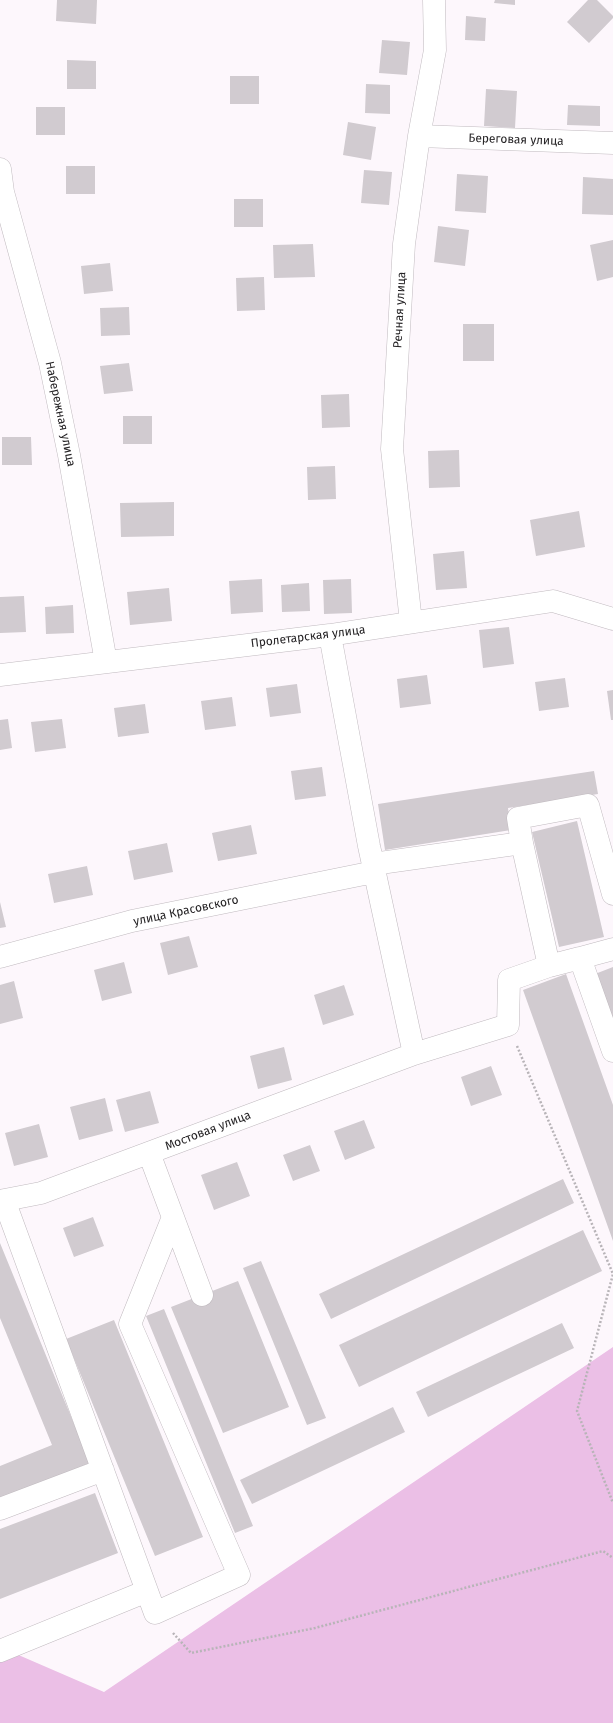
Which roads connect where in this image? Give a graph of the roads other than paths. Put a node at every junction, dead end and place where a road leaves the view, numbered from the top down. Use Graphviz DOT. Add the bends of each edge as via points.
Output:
graph roads {
  1 [pos="434,0"];
  2 [pos="419,136"];
  3 [pos="613,143"];
  4 [pos="0,168"];
  5 [pos="2,192"];
  6 [pos="613,619"];
  7 [pos="411,622"];
  8 [pos="330,635"];
  9 [pos="106,662"];
  10 [pos="0,676"];
  11 [pos="522,842"];
  12 [pos="374,868"];
  13 [pos="613,894"];
  14 [pos="613,949"];
  15 [pos="0,957"];
  16 [pos="580,958"];
  17 [pos="549,966"];
  18 [pos="613,1051"];
  19 [pos="414,1054"];
  20 [pos="149,1153"];
  21 [pos="2,1201"];
  22 [pos="172,1217"];
  23 [pos="202,1296"];
  24 [pos="103,1470"];
  25 [pos="0,1509"];
  26 [pos="147,1590"];
  27 [pos="0,1651"];
  1 -- 2 [label="street, Речная улица" via="435,50"];
  2 -- 3 [label="street, Береговая улица"];
  2 -- 7 [label="street, Речная улица" via="404,244 392,449"];
  4 -- 5 [label="street, Набережная улица"];
  5 -- 9 [label="street, Набережная улица" via="50,364"];
  6 -- 7 [label="street, Пролетарская улица" via="553,600"];
  7 -- 8 [label="street, Пролетарская улица"];
  8 -- 9 [label="street, Пролетарская улица"];
  8 -- 12 [label="street"];
  9 -- 10 [label="street, Пролетарская улица"];
  11 -- 12 [label="street, улица Красовского"];
  11 -- 13 [label="street" via="518,818 588,804"];
  11 -- 17 [label="street"];
  12 -- 15 [label="street, улица Красовского" via="132,921"];
  12 -- 19 [label="street"];
  14 -- 16 [label="street"];
  16 -- 17 [label="street"];
  16 -- 18 [label="street"];
  17 -- 19 [label="street, Мостовая улица" via="509,980 508,1025"];
  19 -- 20 [label="street, Мостовая улица"];
  20 -- 21 [label="street, Мостовая улица" via="41,1193"];
  20 -- 22 [label="street"];
  21 -- 24 [label="street"];
  22 -- 23 [label="street"];
  22 -- 26 [label="street" via="130,1324 239,1575 155,1612"];
  24 -- 25 [label="street"];
  24 -- 26 [label="street"];
  26 -- 27 [label="street"];
}
